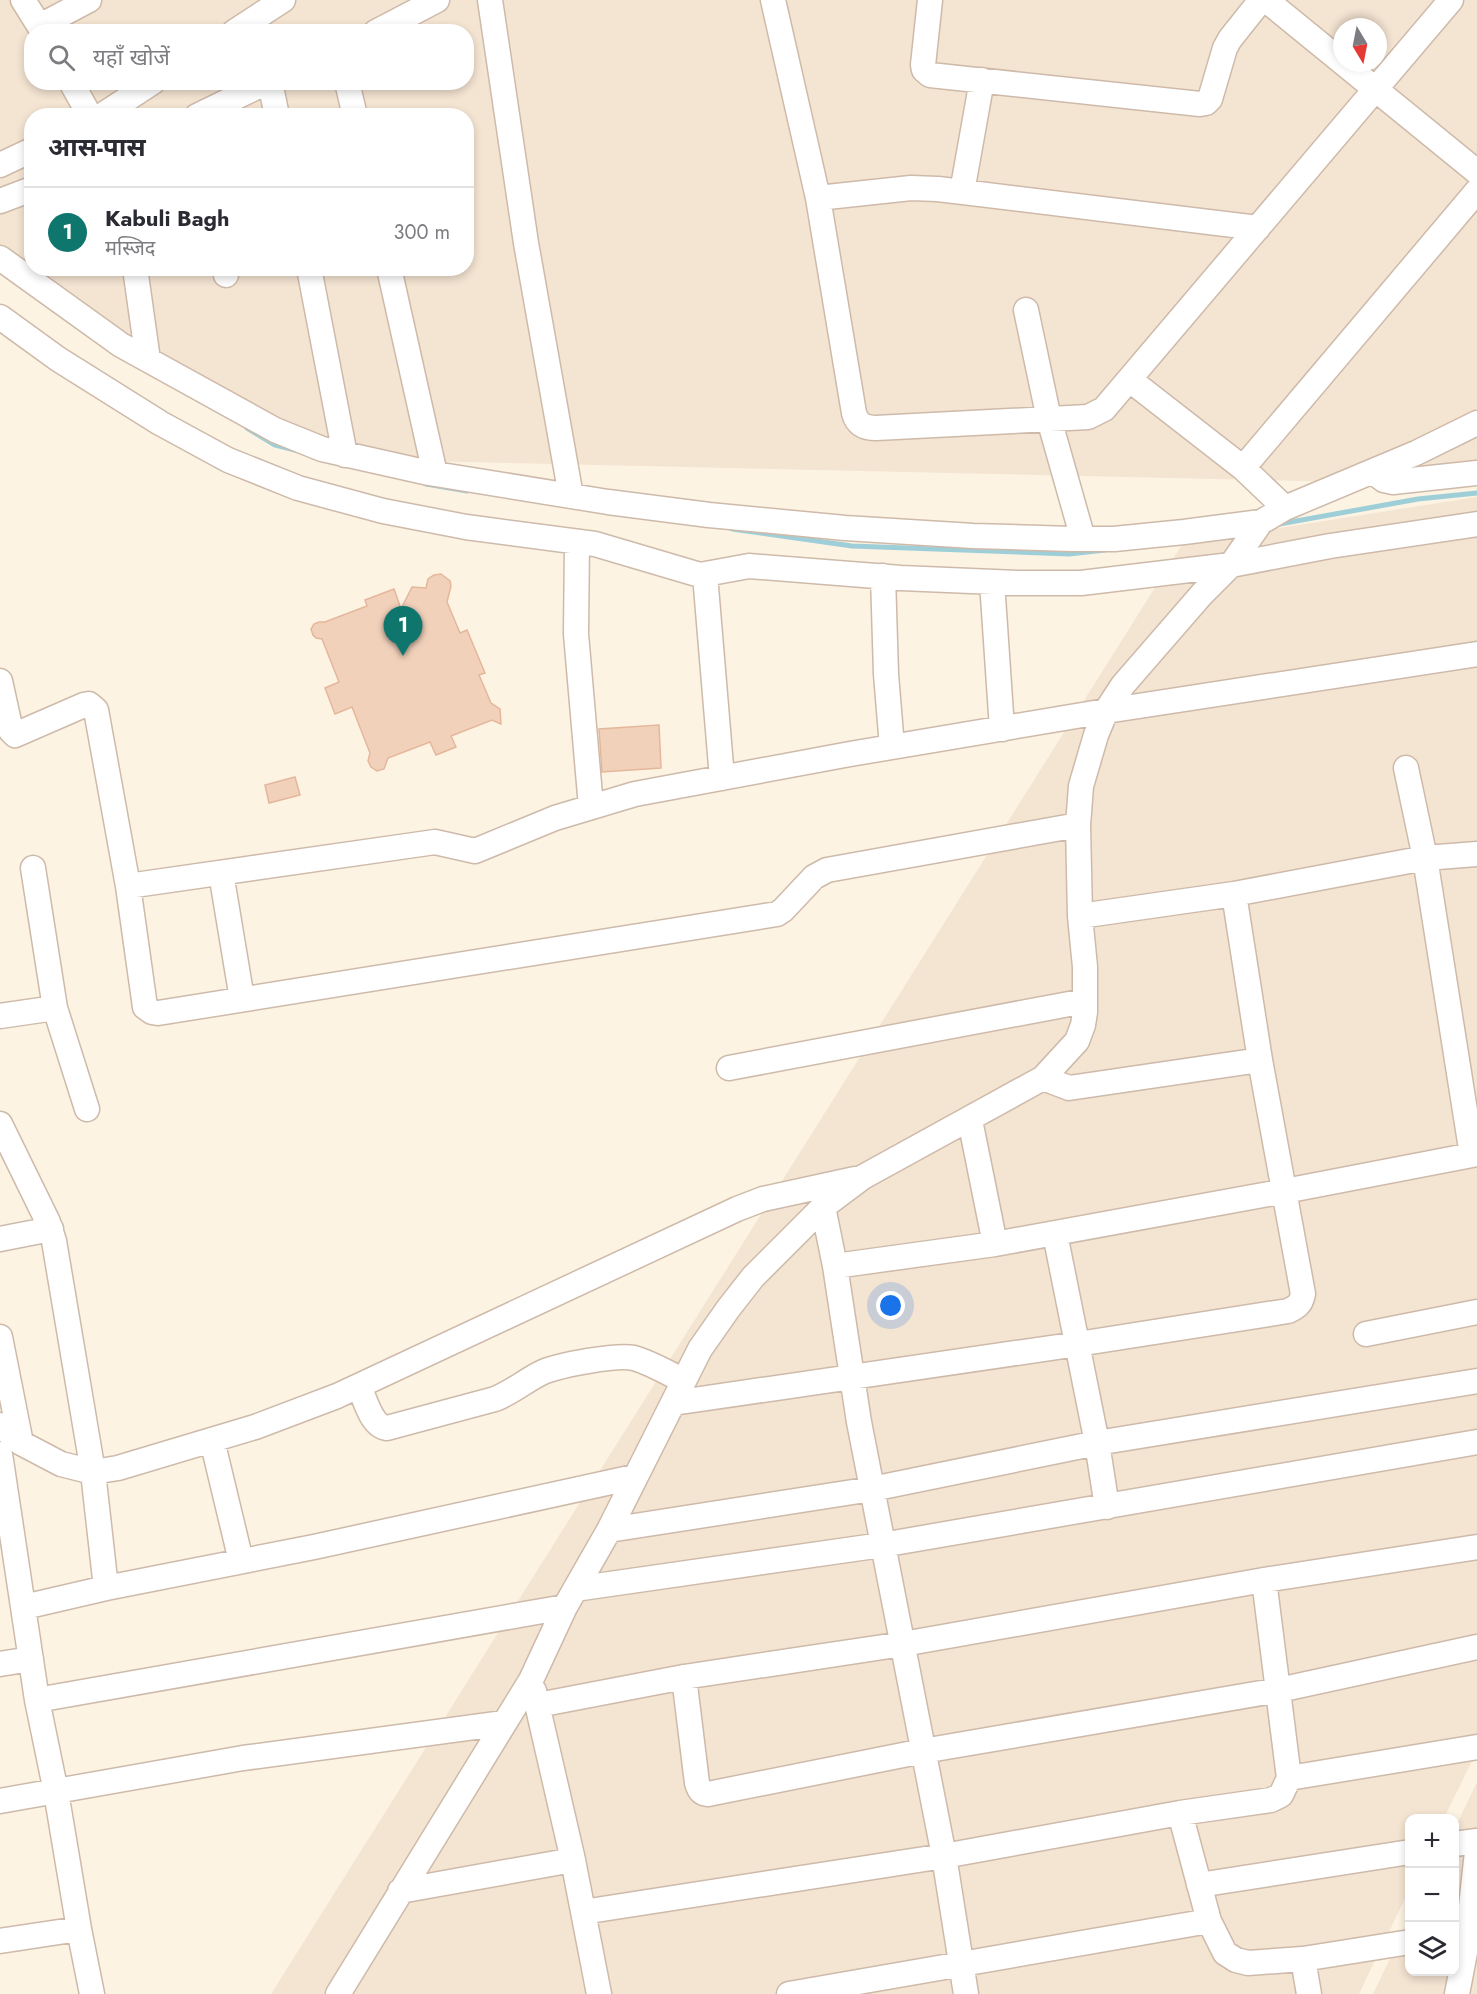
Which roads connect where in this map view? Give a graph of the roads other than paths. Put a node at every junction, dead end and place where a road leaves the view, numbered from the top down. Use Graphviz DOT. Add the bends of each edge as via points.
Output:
graph roads {
  1 [pos="22,0"];
  2 [pos="89,0"];
  3 [pos="283,0"];
  4 [pos="437,0"];
  5 [pos="490,0"];
  6 [pos="773,0"];
  7 [pos="930,0"];
  8 [pos="1260,0"];
  9 [pos="1266,0"];
  10 [pos="1451,0"];
  11 [pos="39,24"];
  12 [pos="50,24"];
  13 [pos="246,24"];
  14 [pos="391,24"];
  15 [pos="982,80"];
  16 [pos="1374,89"];
  17 [pos="75,90"];
  18 [pos="141,90"];
  19 [pos="252,90"];
  20 [pos="271,90"];
  21 [pos="349,90"];
  22 [pos="86,108"];
  23 [pos="113,108"];
  24 [pos="213,108"];
  25 [pos="275,108"];
  26 [pos="353,108"];
  27 [pos="24,154"];
  28 [pos="0,165"];
  29 [pos="1477,172"];
  30 [pos="1477,191"];
  31 [pos="24,192"];
  32 [pos="962,192"];
  33 [pos="818,198"];
  34 [pos="0,201"];
  35 [pos="1258,228"];
  36 [pos="0,258"];
  37 [pos="24,275"];
  38 [pos="25,276"];
  39 [pos="136,276"];
  40 [pos="311,276"];
  41 [pos="391,276"];
  42 [pos="1026,310"];
  43 [pos="0,317"];
  44 [pos="148,360"];
  45 [pos="1130,380"];
  46 [pos="1048,419"];
  47 [pos="1477,423"];
  48 [pos="345,454"];
  49 [pos="1243,468"];
  50 [pos="1373,472"];
  51 [pos="1477,473"];
  52 [pos="435,474"];
  53 [pos="571,496"];
  54 [pos="1285,508"];
  55 [pos="1260,524"];
  56 [pos="1477,524"];
  57 [pos="1083,539"];
  58 [pos="577,542"];
  59 [pos="1234,561"];
  60 [pos="705,575"];
  61 [pos="883,576"];
  62 [pos="992,582"];
  63 [pos="1477,654"];
  64 [pos="0,681"];
  65 [pos="1106,711"];
  66 [pos="1002,729"];
  67 [pos="892,747"];
  68 [pos="1406,768"];
  69 [pos="722,778"];
  70 [pos="591,807"];
  71 [pos="1078,825"];
  72 [pos="1477,854"];
  73 [pos="1425,858"];
  74 [pos="33,868"];
  75 [pos="220,873"];
  76 [pos="128,886"];
  77 [pos="1234,894"];
  78 [pos="1080,916"];
  79 [pos="242,999"];
  80 [pos="1085,1001"];
  81 [pos="55,1008"];
  82 [pos="0,1016"];
  83 [pos="1260,1060"];
  84 [pos="729,1068"];
  85 [pos="1043,1078"];
  86 [pos="87,1109"];
  87 [pos="970,1120"];
  88 [pos="2,1136"];
  89 [pos="1475,1154"];
  90 [pos="863,1177"];
  91 [pos="1285,1191"];
  92 [pos="823,1207"];
  93 [pos="51,1229"];
  94 [pos="1055,1234"];
  95 [pos="0,1239"];
  96 [pos="995,1244"];
  97 [pos="835,1266"];
  98 [pos="1477,1312"];
  99 [pos="1366,1334"];
  100 [pos="0,1337"];
  101 [pos="1078,1344"];
  102 [pos="851,1376"];
  103 [pos="684,1381"];
  104 [pos="1477,1381"];
  105 [pos="359,1386"];
  106 [pos="673,1403"];
  107 [pos="0,1425"];
  108 [pos="212,1440"];
  109 [pos="1477,1442"];
  110 [pos="1097,1443"];
  111 [pos="10,1448"];
  112 [pos="93,1472"];
  113 [pos="634,1477"];
  114 [pos="872,1489"];
  115 [pos="1107,1507"];
  116 [pos="609,1530"];
  117 [pos="882,1545"];
  118 [pos="1477,1547"];
  119 [pos="241,1561"];
  120 [pos="1264,1580"];
  121 [pos="106,1588"];
  122 [pos="570,1598"];
  123 [pos="24,1607"];
  124 [pos="903,1644"];
  125 [pos="1477,1647"];
  126 [pos="31,1659"];
  127 [pos="0,1664"];
  128 [pos="684,1677"];
  129 [pos="531,1680"];
  130 [pos="1279,1690"];
  131 [pos="37,1700"];
  132 [pos="538,1705"];
  133 [pos="504,1723"];
  134 [pos="1477,1747"];
  135 [pos="923,1751"];
  136 [pos="1289,1778"];
  137 [pos="56,1792"];
  138 [pos="0,1801"];
  139 [pos="1180,1813"];
  140 [pos="1477,1841"];
  141 [pos="1459,1843"];
  142 [pos="1405,1852"];
  143 [pos="1477,1852"];
  144 [pos="944,1856"];
  145 [pos="573,1860"];
  146 [pos="1199,1885"];
  147 [pos="400,1891"];
  148 [pos="583,1912"];
  149 [pos="1209,1921"];
  150 [pos="79,1929"];
  151 [pos="1467,1938"];
  152 [pos="0,1941"];
  153 [pos="1405,1943"];
  154 [pos="1303,1959"];
  155 [pos="962,1965"];
  156 [pos="92,1994"];
  157 [pos="338,1994"];
  158 [pos="599,1994"];
  159 [pos="789,1994"];
  160 [pos="966,1994"];
  161 [pos="1310,1994"];
  162 [pos="1457,1994"];
  1 -- 11 [label="street"];
  2 -- 12 [label="street"];
  3 -- 13 [label="street"];
  4 -- 14 [label="street"];
  5 -- 53 [label="street" via="526,243"];
  6 -- 33 [label="street"];
  7 -- 15 [label="street" via="924,70 930,75"];
  8 -- 15 [label="street" via="1225,48 1210,99 1204,104"];
  9 -- 16 [label="street"];
  10 -- 16 [label="street"];
  15 -- 32 [label="street"];
  16 -- 29 [label="street"];
  16 -- 35 [label="street"];
  17 -- 22 [label="street"];
  18 -- 23 [label="street"];
  19 -- 24 [label="street"];
  20 -- 25 [label="street"];
  21 -- 26 [label="street"];
  27 -- 28 [label="street"];
  30 -- 49 [label="street"];
  31 -- 34 [label="street"];
  32 -- 33 [label="street" via="910,188"];
  32 -- 35 [label="street"];
  33 -- 46 [label="street" via="856,420 876,428"];
  35 -- 45 [label="street"];
  36 -- 37 [label="street"];
  38 -- 44 [label="street"];
  39 -- 44 [label="street"];
  40 -- 48 [label="street"];
  41 -- 52 [label="street"];
  42 -- 46 [label="street"];
  43 -- 58 [label="street" via="160,423 228,460 298,488 382,511"];
  44 -- 48 [label="street" via="276,430"];
  45 -- 46 [label="street" via="1097,414"];
  45 -- 49 [label="street"];
  46 -- 57 [label="street"];
  47 -- 50 [label="street"];
  48 -- 52 [label="street"];
  49 -- 54 [label="street"];
  50 -- 51 [label="street" via="1393,482"];
  50 -- 54 [label="street"];
  52 -- 53 [label="street"];
  53 -- 57 [label="street" via="845,528"];
  54 -- 55 [label="street"];
  55 -- 57 [label="street"];
  55 -- 59 [label="street"];
  56 -- 59 [label="street"];
  58 -- 60 [label="street"];
  58 -- 70 [label="street" via="576,634"];
  59 -- 62 [label="street" via="1081,583"];
  59 -- 65 [label="street" via="1137,669"];
  60 -- 61 [label="street" via="749,566"];
  60 -- 69 [label="street"];
  61 -- 62 [label="street"];
  61 -- 67 [label="street"];
  62 -- 66 [label="street"];
  63 -- 65 [label="street"];
  64 -- 76 [label="street" via="15,735 84,705 96,710"];
  65 -- 66 [label="street"];
  65 -- 71 [label="street" via="1081,786"];
  66 -- 67 [label="street"];
  67 -- 69 [label="street"];
  68 -- 73 [label="street"];
  69 -- 70 [label="street" via="635,794"];
  70 -- 75 [label="street" via="475,852 435,842"];
  71 -- 78 [label="street"];
  71 -- 79 [label="street" via="827,870 814,877 777,914"];
  72 -- 73 [label="street"];
  73 -- 77 [label="street"];
  73 -- 89 [label="street"];
  74 -- 81 [label="street"];
  75 -- 76 [label="street"];
  75 -- 79 [label="street"];
  76 -- 79 [label="street" via="147,1010 158,1013"];
  77 -- 78 [label="street"];
  77 -- 83 [label="street"];
  78 -- 80 [label="street"];
  80 -- 84 [label="street"];
  80 -- 85 [label="street" via="1077,1041"];
  81 -- 82 [label="street"];
  81 -- 86 [label="street"];
  83 -- 85 [label="street" via="1069,1088"];
  83 -- 91 [label="street"];
  85 -- 87 [label="street"];
  87 -- 90 [label="street"];
  87 -- 96 [label="street"];
  88 -- 93 [label="street"];
  89 -- 91 [label="street"];
  90 -- 92 [label="street"];
  90 -- 105 [label="street" via="764,1199 737,1209"];
  91 -- 94 [label="street"];
  91 -- 101 [label="street" via="1303,1294 1298,1307"];
  92 -- 97 [label="street"];
  92 -- 103 [label="street" via="753,1277 712,1329"];
  93 -- 95 [label="street"];
  93 -- 112 [label="street"];
  94 -- 96 [label="street"];
  94 -- 101 [label="street"];
  96 -- 97 [label="street"];
  97 -- 102 [label="street"];
  98 -- 99 [label="street"];
  100 -- 111 [label="street"];
  101 -- 102 [label="street"];
  101 -- 110 [label="street"];
  102 -- 106 [label="street"];
  102 -- 114 [label="street"];
  103 -- 105 [label="street" via="630,1358 563,1366 495,1399 387,1428 376,1423"];
  103 -- 106 [label="street"];
  104 -- 110 [label="street"];
  105 -- 108 [label="street" via="294,1414"];
  106 -- 113 [label="street"];
  107 -- 111 [label="street"];
  108 -- 112 [label="street"];
  108 -- 119 [label="street"];
  109 -- 115 [label="street"];
  110 -- 114 [label="street"];
  110 -- 115 [label="street"];
  111 -- 112 [label="street"];
  111 -- 123 [label="street"];
  112 -- 121 [label="street"];
  113 -- 116 [label="street"];
  113 -- 119 [label="street"];
  114 -- 116 [label="street"];
  114 -- 117 [label="street"];
  115 -- 117 [label="street"];
  116 -- 122 [label="street"];
  117 -- 122 [label="street"];
  117 -- 124 [label="street"];
  118 -- 120 [label="street"];
  119 -- 121 [label="street"];
  120 -- 124 [label="street"];
  120 -- 130 [label="street"];
  121 -- 123 [label="street"];
  122 -- 129 [label="street"];
  122 -- 131 [label="street"];
  123 -- 126 [label="street"];
  124 -- 128 [label="street"];
  124 -- 135 [label="street"];
  125 -- 130 [label="street"];
  126 -- 127 [label="street"];
  126 -- 131 [label="street"];
  128 -- 132 [label="street"];
  128 -- 135 [label="street" via="697,1782 703,1793"];
  129 -- 132 [label="street"];
  129 -- 133 [label="street"];
  130 -- 135 [label="street"];
  130 -- 136 [label="street"];
  131 -- 137 [label="street"];
  132 -- 145 [label="street"];
  133 -- 137 [label="street" via="243,1758"];
  133 -- 147 [label="street"];
  134 -- 136 [label="street"];
  135 -- 144 [label="street"];
  136 -- 139 [label="street" via="1281,1795 1272,1800"];
  137 -- 138 [label="street"];
  137 -- 150 [label="street"];
  139 -- 144 [label="street"];
  139 -- 146 [label="street"];
  140 -- 141 [label="street"];
  142 -- 146 [label="street"];
  143 -- 151 [label="street"];
  144 -- 148 [label="street"];
  144 -- 155 [label="street"];
  145 -- 147 [label="street"];
  145 -- 148 [label="street"];
  146 -- 149 [label="street"];
  147 -- 157 [label="street"];
  148 -- 158 [label="street"];
  149 -- 154 [label="street" via="1225,1953 1236,1960 1248,1963"];
  149 -- 155 [label="street"];
  150 -- 152 [label="street"];
  150 -- 156 [label="street"];
  151 -- 162 [label="street"];
  153 -- 154 [label="street"];
  154 -- 161 [label="street"];
  155 -- 159 [label="street"];
  155 -- 160 [label="street"];
}
